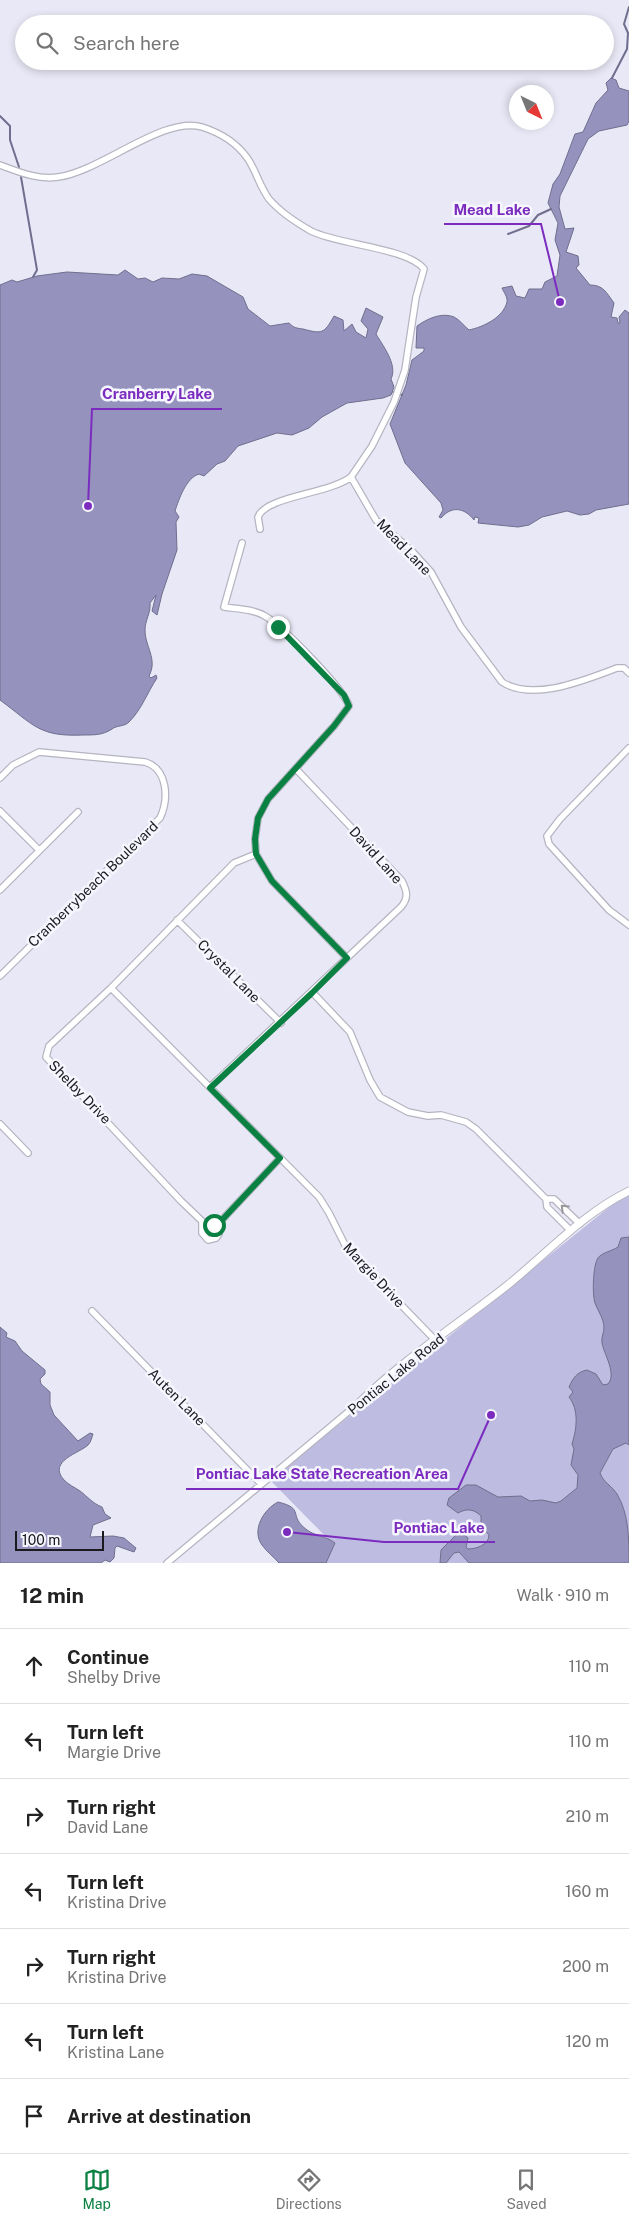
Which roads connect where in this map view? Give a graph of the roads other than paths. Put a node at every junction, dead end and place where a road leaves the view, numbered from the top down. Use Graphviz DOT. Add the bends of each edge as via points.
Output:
graph roads {
  1 [pos="0,164"];
  2 [pos="351,477"];
  3 [pos="260,529"];
  4 [pos="242,543"];
  5 [pos="629,673"];
  6 [pos="629,748"];
  7 [pos="296,768"];
  8 [pos="0,778"];
  9 [pos="0,811"];
  10 [pos="78,812"];
  11 [pos="39,850"];
  12 [pos="256,854"];
  13 [pos="0,890"];
  14 [pos="177,920"];
  15 [pos="629,926"];
  16 [pos="347,958"];
  17 [pos="0,976"];
  18 [pos="111,988"];
  19 [pos="312,993"];
  20 [pos="280,1022"];
  21 [pos="210,1088"];
  22 [pos="0,1124"];
  23 [pos="28,1153"];
  24 [pos="280,1158"];
  25 [pos="629,1191"];
  26 [pos="546,1199"];
  27 [pos="202,1222"];
  28 [pos="218,1224"];
  29 [pos="580,1224"];
  30 [pos="571,1231"];
  31 [pos="92,1311"];
  32 [pos="436,1340"];
  33 [pos="360,1402"];
  34 [pos="261,1484"];
  35 [pos="167,1563"];
  1 -- 2 [label="street" via="40,177 58,178 91,167 153,136 183,126 200,127 229,140 248,159 269,199 297,222 330,238 420,263 424,269 414,306 405,370 394,402 372,446"];
  2 -- 3 [label="street" via="313,494 278,501 264,508 258,517"];
  2 -- 5 [label="street, Mead Lane" via="376,520 431,572 460,628 502,682 532,692 617,668 624,668"];
  4 -- 7 [label="street" via="224,607 251,611 270,620 330,679 349,704"];
  6 -- 15 [label="street" via="547,836 549,844 593,894"];
  7 -- 12 [label="street" via="268,799 258,818"];
  7 -- 16 [label="street, David Lane" via="389,866 407,893 405,903"];
  8 -- 17 [label="street, Cranberrybeach Boulevard" via="13,764 39,752 145,762 161,775 166,797 160,818"];
  9 -- 11 [label="street"];
  10 -- 11 [label="street"];
  11 -- 13 [label="street"];
  12 -- 14 [label="street, Shelby Drive" via="234,863"];
  12 -- 16 [label="street" via="272,881"];
  14 -- 18 [label="street, Shelby Drive"];
  14 -- 20 [label="street, Crystal Lane"];
  16 -- 19 [label="street, David Lane"];
  18 -- 21 [label="street, Margie Drive"];
  18 -- 27 [label="street, Shelby Drive" via="48,1046 46,1057"];
  19 -- 20 [label="street, David Lane"];
  19 -- 26 [label="street" via="350,1032 380,1097 398,1109 428,1116 441,1115 471,1125"];
  20 -- 21 [label="street, David Lane"];
  21 -- 24 [label="street, Margie Drive"];
  22 -- 23 [label="street"];
  24 -- 28 [label="street"];
  24 -- 32 [label="street, Margie Drive" via="319,1197 351,1254"];
  25 -- 29 [label="street, Pontiac Lake Road"];
  29 -- 26 [label="street, one-way" via="554,1199"];
  26 -- 30 [label="street" via="547,1207"];
  27 -- 28 [label="street"];
  27 -- 28 [label="street" via="202,1233 211,1240 219,1234"];
  29 -- 30 [label="street, Pontiac Lake Road"];
  30 -- 32 [label="street, Pontiac Lake Road"];
  31 -- 34 [label="street, Auten Lane"];
  32 -- 33 [label="street, Pontiac Lake Road"];
  33 -- 34 [label="street, Pontiac Lake Road"];
  34 -- 35 [label="street, Pontiac Lake Road"];
}
